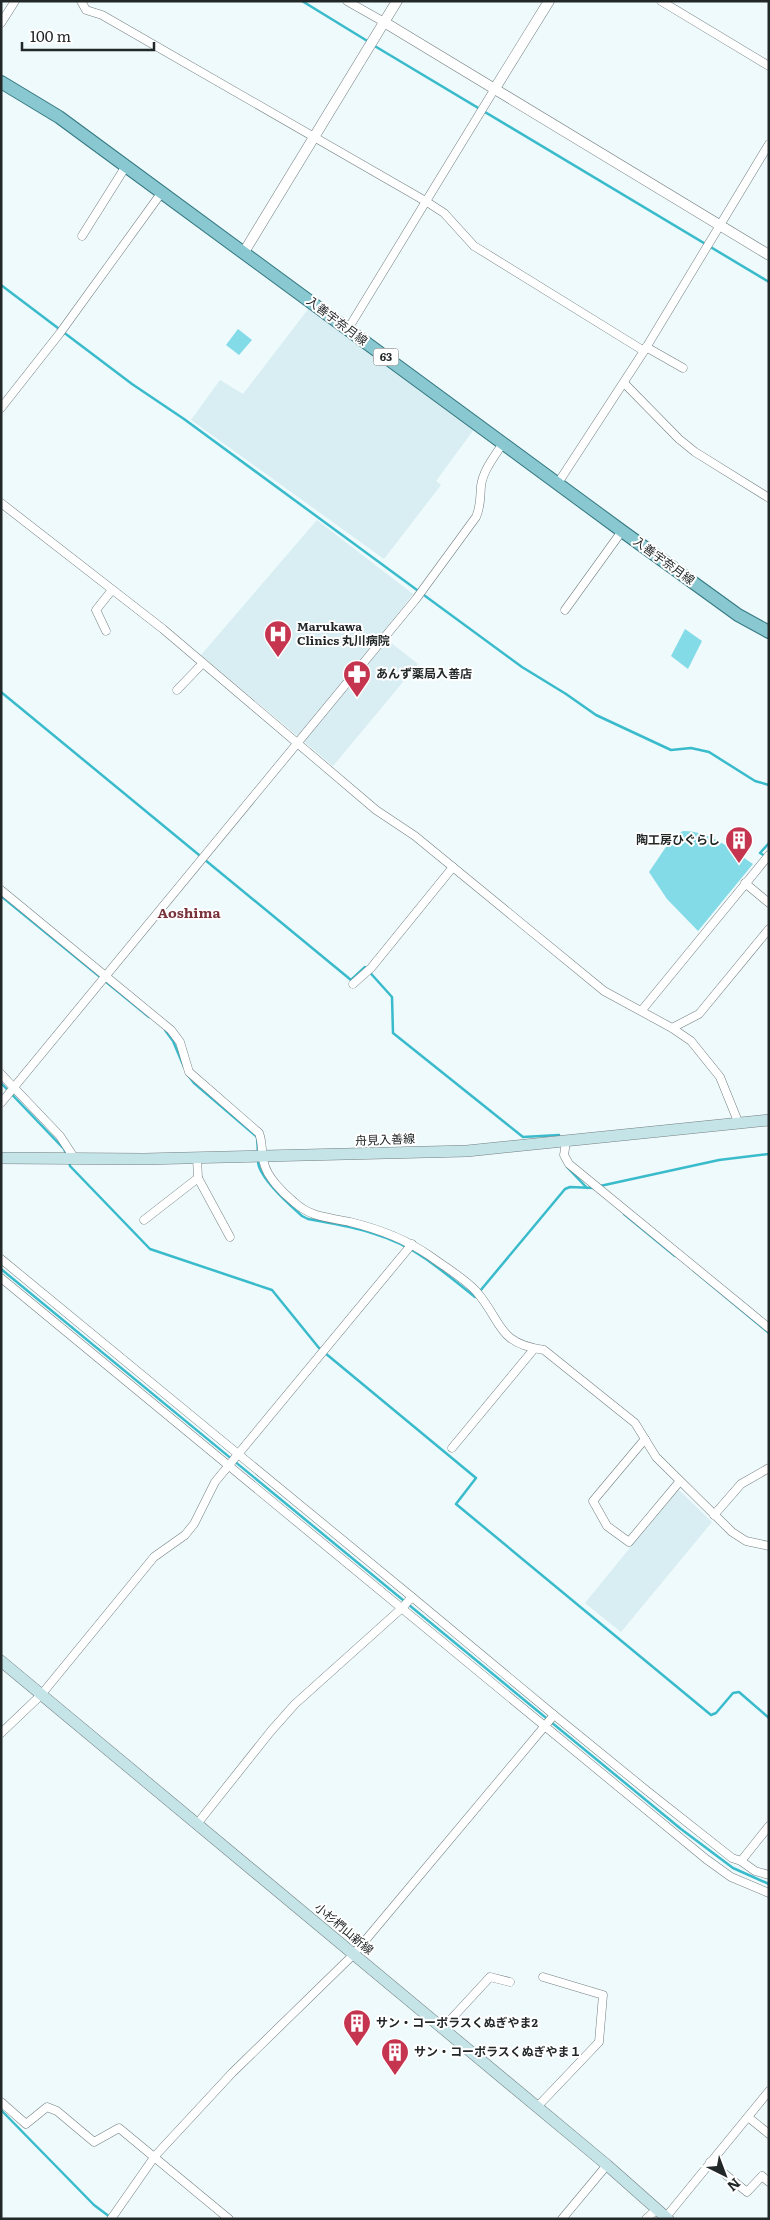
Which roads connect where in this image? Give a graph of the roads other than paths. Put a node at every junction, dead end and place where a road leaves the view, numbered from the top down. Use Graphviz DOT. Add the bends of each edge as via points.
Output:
graph roads {
  1 [pos="15,1"];
  2 [pos="81,1"];
  3 [pos="347,1"];
  4 [pos="397,1"];
  5 [pos="549,1"];
  6 [pos="661,1"];
  7 [pos="384,22"];
  8 [pos="1,23"];
  9 [pos="769,66"];
  10 [pos="1,82"];
  11 [pos="494,90"];
  12 [pos="314,138"];
  13 [pos="769,144"];
  14 [pos="126,166"];
  15 [pos="162,192"];
  16 [pos="427,202"];
  17 [pos="721,226"];
  18 [pos="82,236"];
  19 [pos="244,252"];
  20 [pos="769,255"];
  21 [pos="348,329"];
  22 [pos="645,349"];
  23 [pos="683,368"];
  24 [pos="624,383"];
  25 [pos="1,408"];
  26 [pos="503,442"];
  27 [pos="558,483"];
  28 [pos="769,498"];
  29 [pos="1,503"];
  30 [pos="622,531"];
  31 [pos="112,590"];
  32 [pos="565,610"];
  33 [pos="106,631"];
  34 [pos="769,632"];
  35 [pos="203,663"];
  36 [pos="177,690"];
  37 [pos="298,744"];
  38 [pos="769,855"];
  39 [pos="453,867"];
  40 [pos="745,883"];
  41 [pos="1,890"];
  42 [pos="769,903"];
  43 [pos="769,929"];
  44 [pos="106,976"];
  45 [pos="352,984"];
  46 [pos="642,1010"];
  47 [pos="672,1028"];
  48 [pos="1,1074"];
  49 [pos="14,1088"];
  50 [pos="1,1103"];
  51 [pos="769,1120"];
  52 [pos="739,1124"];
  53 [pos="566,1142"];
  54 [pos="264,1156"];
  55 [pos="1,1158"];
  56 [pos="197,1158"];
  57 [pos="75,1159"];
  58 [pos="198,1178"];
  59 [pos="144,1220"];
  60 [pos="230,1237"];
  61 [pos="412,1244"];
  62 [pos="1,1259"];
  63 [pos="1,1278"];
  64 [pos="769,1328"];
  65 [pos="534,1349"];
  66 [pos="645,1439"];
  67 [pos="452,1448"];
  68 [pos="238,1455"];
  69 [pos="228,1466"];
  70 [pos="769,1468"];
  71 [pos="680,1481"];
  72 [pos="714,1515"];
  73 [pos="769,1546"];
  74 [pos="412,1597"];
  75 [pos="402,1608"];
  76 [pos="1,1661"];
  77 [pos="41,1695"];
  78 [pos="554,1714"];
  79 [pos="544,1725"];
  80 [pos="1,1733"];
  81 [pos="197,1824"];
  82 [pos="769,1826"];
  83 [pos="741,1860"];
  84 [pos="769,1875"];
  85 [pos="769,1893"];
  86 [pos="353,1955"];
  87 [pos="543,1977"];
  88 [pos="510,1982"];
  89 [pos="442,2028"];
  90 [pos="769,2091"];
  91 [pos="1,2102"];
  92 [pos="537,2107"];
  93 [pos="748,2117"];
  94 [pos="769,2134"];
  95 [pos="155,2156"];
  96 [pos="710,2162"];
  97 [pos="607,2165"];
  98 [pos="769,2182"];
  99 [pos="664,2215"];
  100 [pos="566,2217"];
  101 [pos="111,2219"];
  102 [pos="229,2219"];
  103 [pos="646,2219"];
  1 -- 8 [label="street"];
  2 -- 12 [label="street" via="86,10 102,14"];
  3 -- 7 [label="street"];
  4 -- 7 [label="street"];
  5 -- 11 [label="street"];
  6 -- 9 [label="street"];
  7 -- 11 [label="street"];
  7 -- 12 [label="street"];
  10 -- 14 [label="main road, 入善宇奈月線 / 63" via="59,117"];
  11 -- 16 [label="street"];
  11 -- 17 [label="street"];
  12 -- 16 [label="street"];
  12 -- 19 [label="street"];
  13 -- 17 [label="street"];
  14 -- 15 [label="main road, 入善宇奈月線 / 63"];
  14 -- 18 [label="street"];
  15 -- 19 [label="main road, 入善宇奈月線 / 63"];
  15 -- 25 [label="street"];
  16 -- 21 [label="street"];
  16 -- 22 [label="street" via="444,213 474,246"];
  17 -- 20 [label="street"];
  17 -- 22 [label="street"];
  19 -- 21 [label="main road, 入善宇奈月線 / 63"];
  21 -- 26 [label="main road, 入善宇奈月線 / 63"];
  22 -- 23 [label="street"];
  22 -- 24 [label="street"];
  24 -- 27 [label="street"];
  24 -- 28 [label="street" via="689,447"];
  26 -- 27 [label="main road, 入善宇奈月線 / 63"];
  26 -- 37 [label="street" via="484,474 476,517 416,599"];
  27 -- 30 [label="main road, 入善宇奈月線 / 63"];
  29 -- 31 [label="street"];
  30 -- 32 [label="street"];
  30 -- 34 [label="main road, 入善宇奈月線 / 63" via="738,615"];
  31 -- 33 [label="street" via="96,610"];
  31 -- 35 [label="street"];
  35 -- 36 [label="street"];
  35 -- 37 [label="street"];
  37 -- 39 [label="street" via="376,810"];
  37 -- 44 [label="street"];
  38 -- 40 [label="street"];
  39 -- 45 [label="street" via="372,968"];
  39 -- 46 [label="street" via="604,991"];
  40 -- 42 [label="street"];
  40 -- 46 [label="street"];
  41 -- 44 [label="street"];
  43 -- 47 [label="street" via="699,1014"];
  44 -- 49 [label="street"];
  44 -- 54 [label="street" via="171,1030 180,1042 188,1072 259,1133"];
  46 -- 47 [label="street"];
  47 -- 52 [label="street" via="691,1041 720,1077"];
  48 -- 49 [label="street"];
  49 -- 50 [label="street"];
  49 -- 57 [label="street" via="60,1136"];
  51 -- 52 [label="main road, 舟見入善線"];
  52 -- 53 [label="main road, 舟見入善線"];
  53 -- 54 [label="main road, 舟見入善線" via="467,1151"];
  53 -- 64 [label="street" via="564,1155 569,1164"];
  54 -- 56 [label="main road, 舟見入善線"];
  54 -- 61 [label="street" via="270,1176 308,1214 386,1232"];
  55 -- 57 [label="main road, 舟見入善線"];
  56 -- 57 [label="main road, 舟見入善線"];
  56 -- 58 [label="street"];
  58 -- 59 [label="street"];
  58 -- 60 [label="street"];
  61 -- 65 [label="street" via="475,1291 500,1328 516,1343"];
  61 -- 68 [label="street"];
  62 -- 68 [label="street"];
  63 -- 69 [label="street"];
  65 -- 66 [label="street" via="544,1350 635,1423"];
  65 -- 67 [label="street"];
  66 -- 71 [label="street" via="656,1457"];
  66 -- 71 [label="street" via="592,1501 606,1526 629,1542"];
  68 -- 69 [label="street"];
  68 -- 74 [label="street"];
  69 -- 75 [label="street"];
  69 -- 77 [label="street" via="215,1482 194,1524 185,1535 154,1557"];
  70 -- 72 [label="street" via="741,1484"];
  71 -- 72 [label="street"];
  72 -- 73 [label="street" via="746,1541"];
  74 -- 75 [label="street"];
  74 -- 78 [label="street"];
  75 -- 79 [label="street"];
  75 -- 81 [label="street" via="295,1704"];
  76 -- 77 [label="main road, 小杉椚山新線"];
  77 -- 80 [label="street"];
  77 -- 81 [label="main road, 小杉椚山新線"];
  78 -- 79 [label="street"];
  78 -- 83 [label="street" via="732,1858"];
  79 -- 85 [label="street" via="731,1877"];
  79 -- 86 [label="street"];
  81 -- 86 [label="main road, 小杉椚山新線"];
  82 -- 83 [label="street"];
  83 -- 84 [label="street" via="755,1871"];
  86 -- 89 [label="main road, 小杉椚山新線"];
  86 -- 95 [label="street" via="232,2073"];
  87 -- 92 [label="street" via="604,1995 599,2042"];
  88 -- 89 [label="street" via="490,1977"];
  89 -- 92 [label="main road, 小杉椚山新線"];
  90 -- 93 [label="street"];
  91 -- 95 [label="street" via="26,2124 47,2107 57,2111 94,2142 119,2128"];
  92 -- 97 [label="main road, 小杉椚山新線"];
  93 -- 94 [label="street"];
  93 -- 96 [label="street"];
  95 -- 101 [label="street"];
  95 -- 102 [label="street"];
  96 -- 98 [label="street" via="747,2192 762,2176"];
  96 -- 99 [label="street"];
  97 -- 99 [label="main road, 小杉椚山新線"];
  97 -- 100 [label="street"];
  99 -- 103 [label="street"];
}
